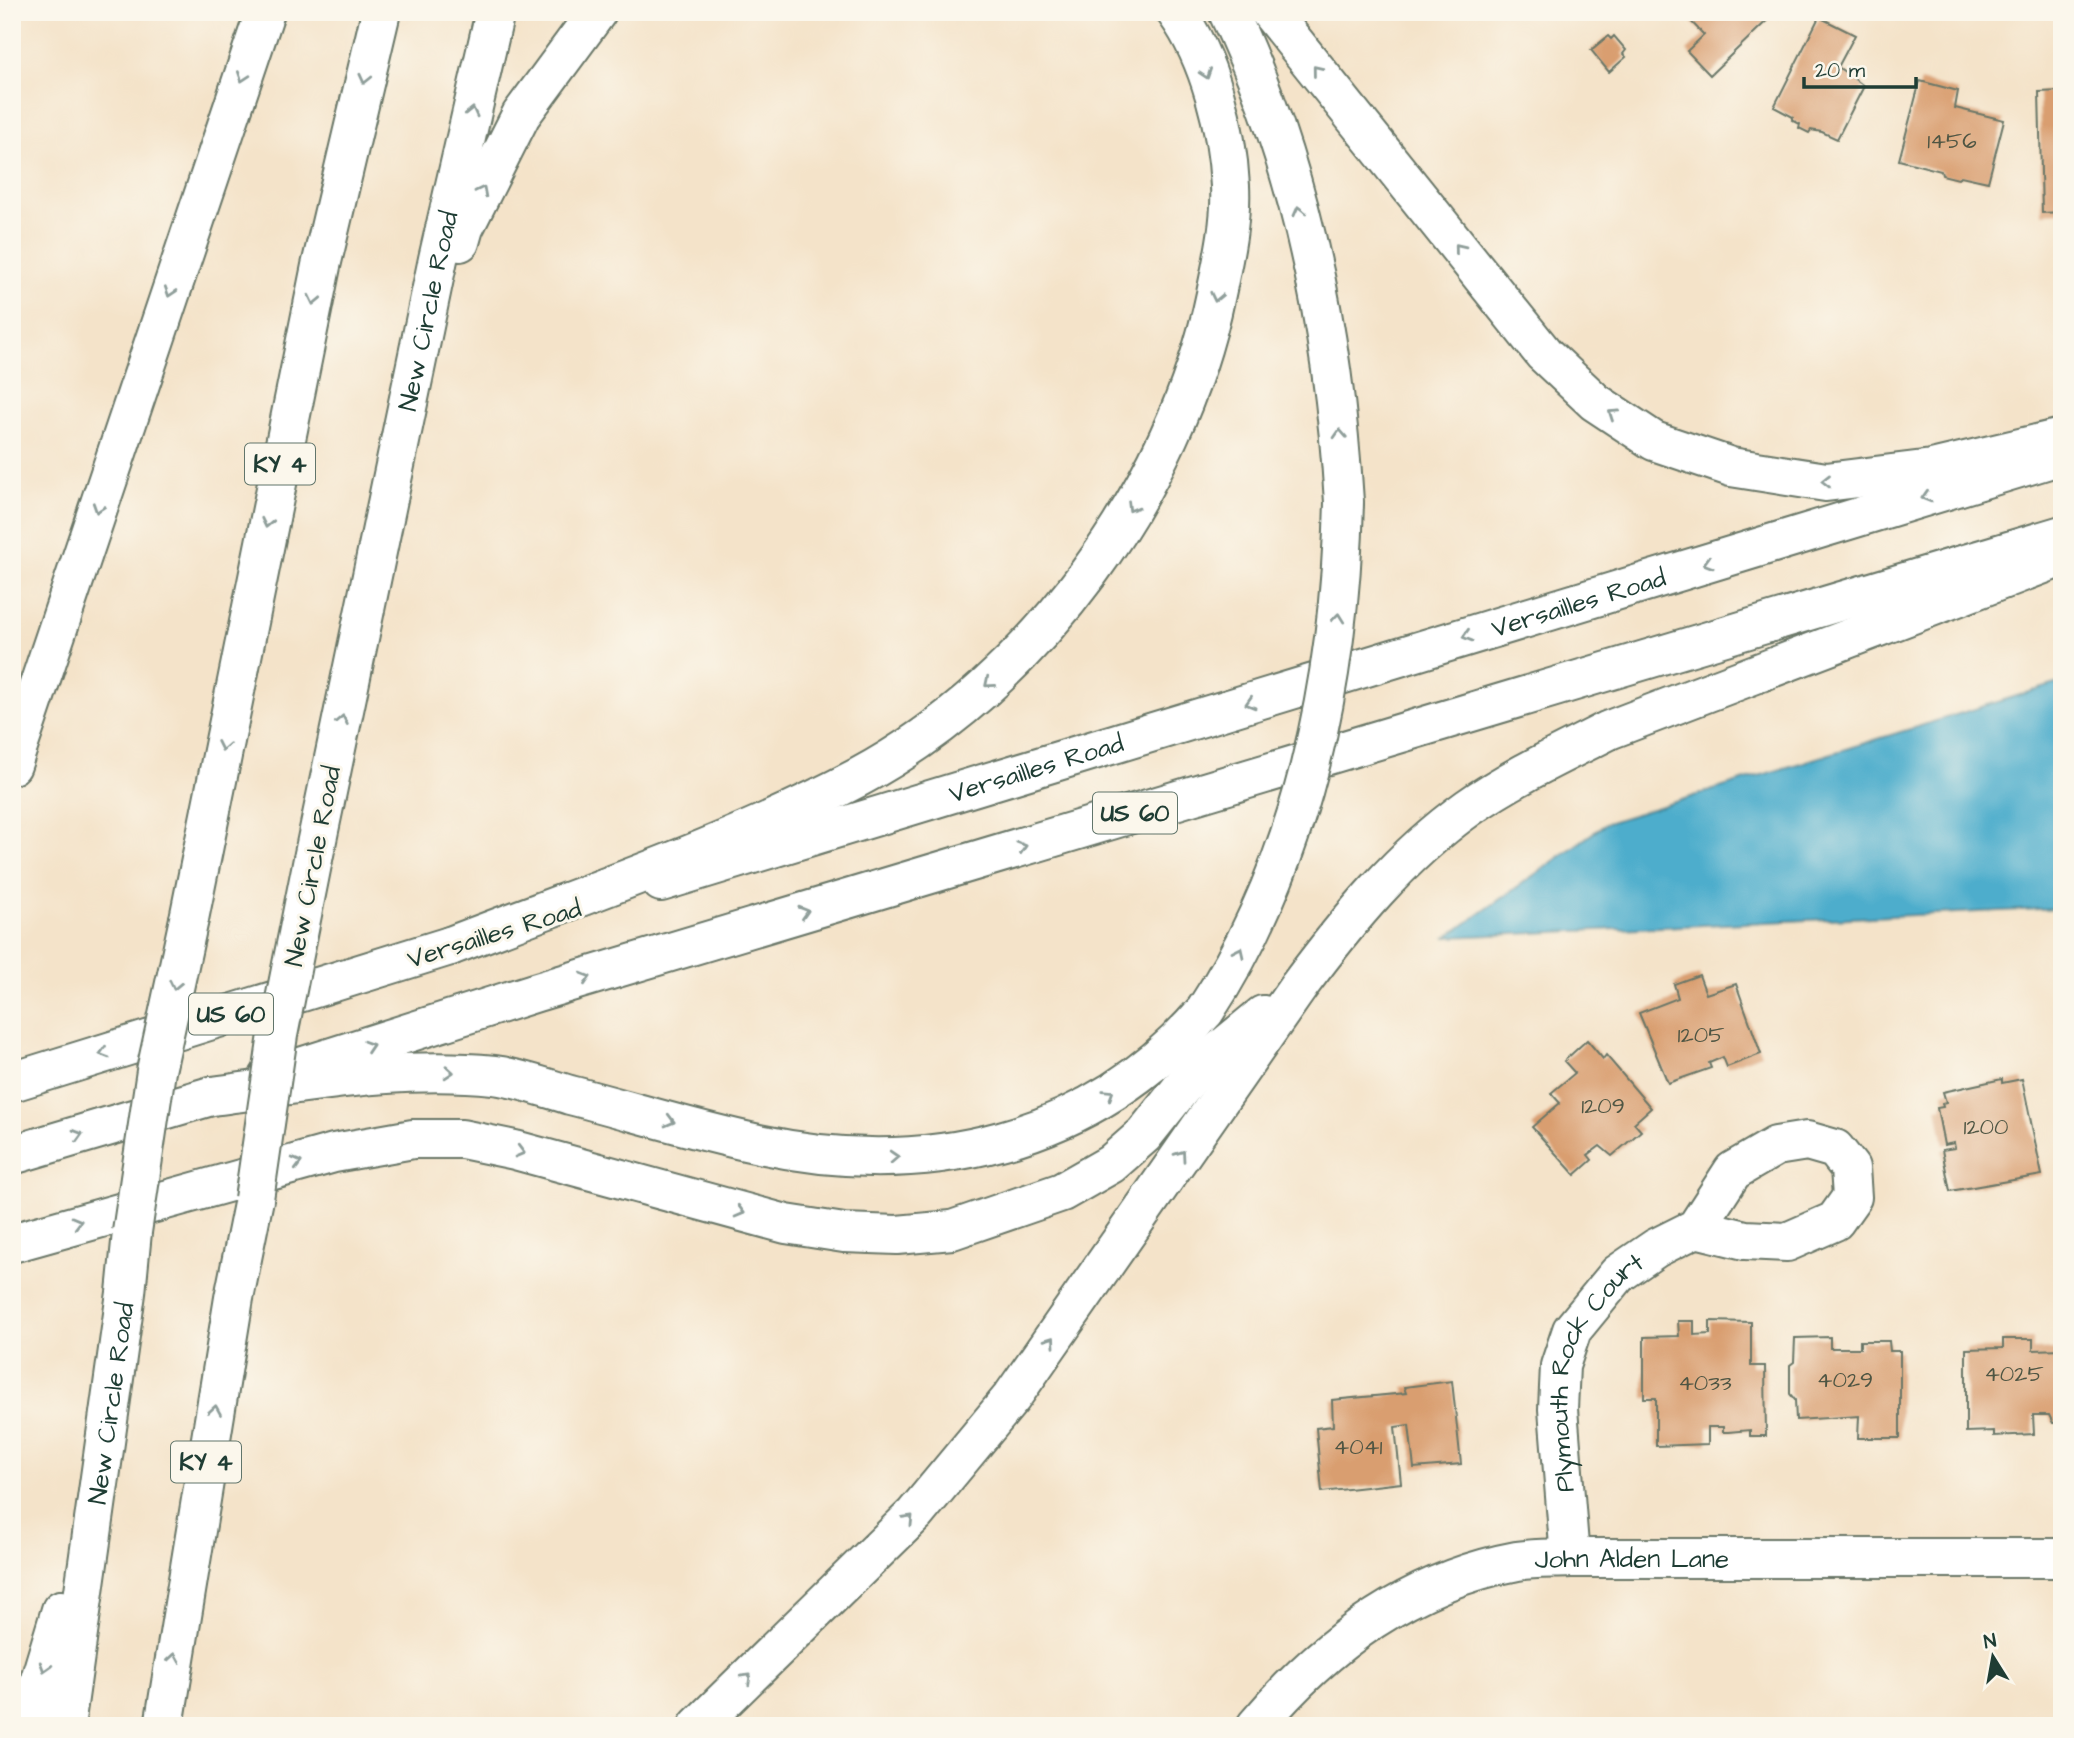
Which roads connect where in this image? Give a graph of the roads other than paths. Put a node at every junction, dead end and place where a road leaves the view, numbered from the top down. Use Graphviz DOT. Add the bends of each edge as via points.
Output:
graph roads {
  1 [pos="265,12"];
  2 [pos="381,12"];
  3 [pos="495,12"];
  4 [pos="597,12"];
  5 [pos="1176,12"];
  6 [pos="1228,12"];
  7 [pos="1270,12"];
  8 [pos="2062,438"];
  9 [pos="2062,456"];
  10 [pos="2062,535"];
  11 [pos="2062,557"];
  12 [pos="369,585"];
  13 [pos="12,765"];
  14 [pos="450,946"];
  15 [pos="1299,986"];
  16 [pos="12,1082"];
  17 [pos="211,1096"];
  18 [pos="12,1155"];
  19 [pos="1696,1228"];
  20 [pos="12,1243"];
  21 [pos="107,1435"];
  22 [pos="1570,1558"];
  23 [pos="2062,1558"];
  24 [pos="26,1726"];
  25 [pos="65,1726"];
  26 [pos="164,1726"];
  27 [pos="698,1726"];
  28 [pos="1256,1726"];
  1 -- 13 [label="main road, one-way"];
  2 -- 21 [label="main road, New Circle Road / KY 4, one-way, bridge" via="321,266 156,1071"];
  12 -- 3 [label="main road, New Circle Road / KY 4, one-way"];
  12 -- 4 [label="main road, one-way" via="464,228 521,115"];
  5 -- 14 [label="main road, one-way" via="1204,68 1222,127 1230,188 1223,262 1210,325 1153,472 1118,531 1066,601 1013,663 946,719 861,776 747,831"];
  17 -- 6 [label="main road, one-way, bridge" via="401,1072 497,1076 760,1144 870,1158 921,1156 975,1149 1062,1121 1144,1072 1180,1040 1205,1011 1236,958 1275,873 1321,722 1341,591 1344,502 1339,423 1324,321 1299,210 1252,63"];
  8 -- 7 [label="main road, one-way" via="1932,469 1826,482 1731,467 1654,441 1595,402 1544,354"];
  9 -- 14 [label="main road, Versailles Road / US 60, one-way"];
  17 -- 10 [label="main road, US 60, one-way" via="537,992"];
  11 -- 15 [label="main road" via="1609,730 1538,766 1468,807 1407,859 1345,924"];
  26 -- 12 [label="main road, New Circle Road / KY 4, one-way, bridge" via="276,1049"];
  14 -- 16 [label="main road, Versailles Road / US 60, one-way"];
  20 -- 15 [label="main road, one-way" via="334,1153 413,1139 462,1139 514,1150 786,1224 857,1234 952,1230 1062,1192 1111,1164 1144,1135 1195,1070"];
  27 -- 15 [label="main road, one-way" via="915,1514 1012,1397"];
  18 -- 17 [label="main road, US 60, one-way"];
  19 -- 22 [label="main road, Plymouth Rock Court" via="1618,1274 1572,1330 1560,1366 1558,1409"];
  21 -- 24 [label="main road, one-way" via="57,1628"];
  21 -- 25 [label="main road, New Circle Road / KY 4"];
  22 -- 23 [label="main road, John Alden Lane"];
  22 -- 28 [label="main road, John Alden Lane" via="1518,1561 1482,1570 1393,1607 1323,1655"];
}
